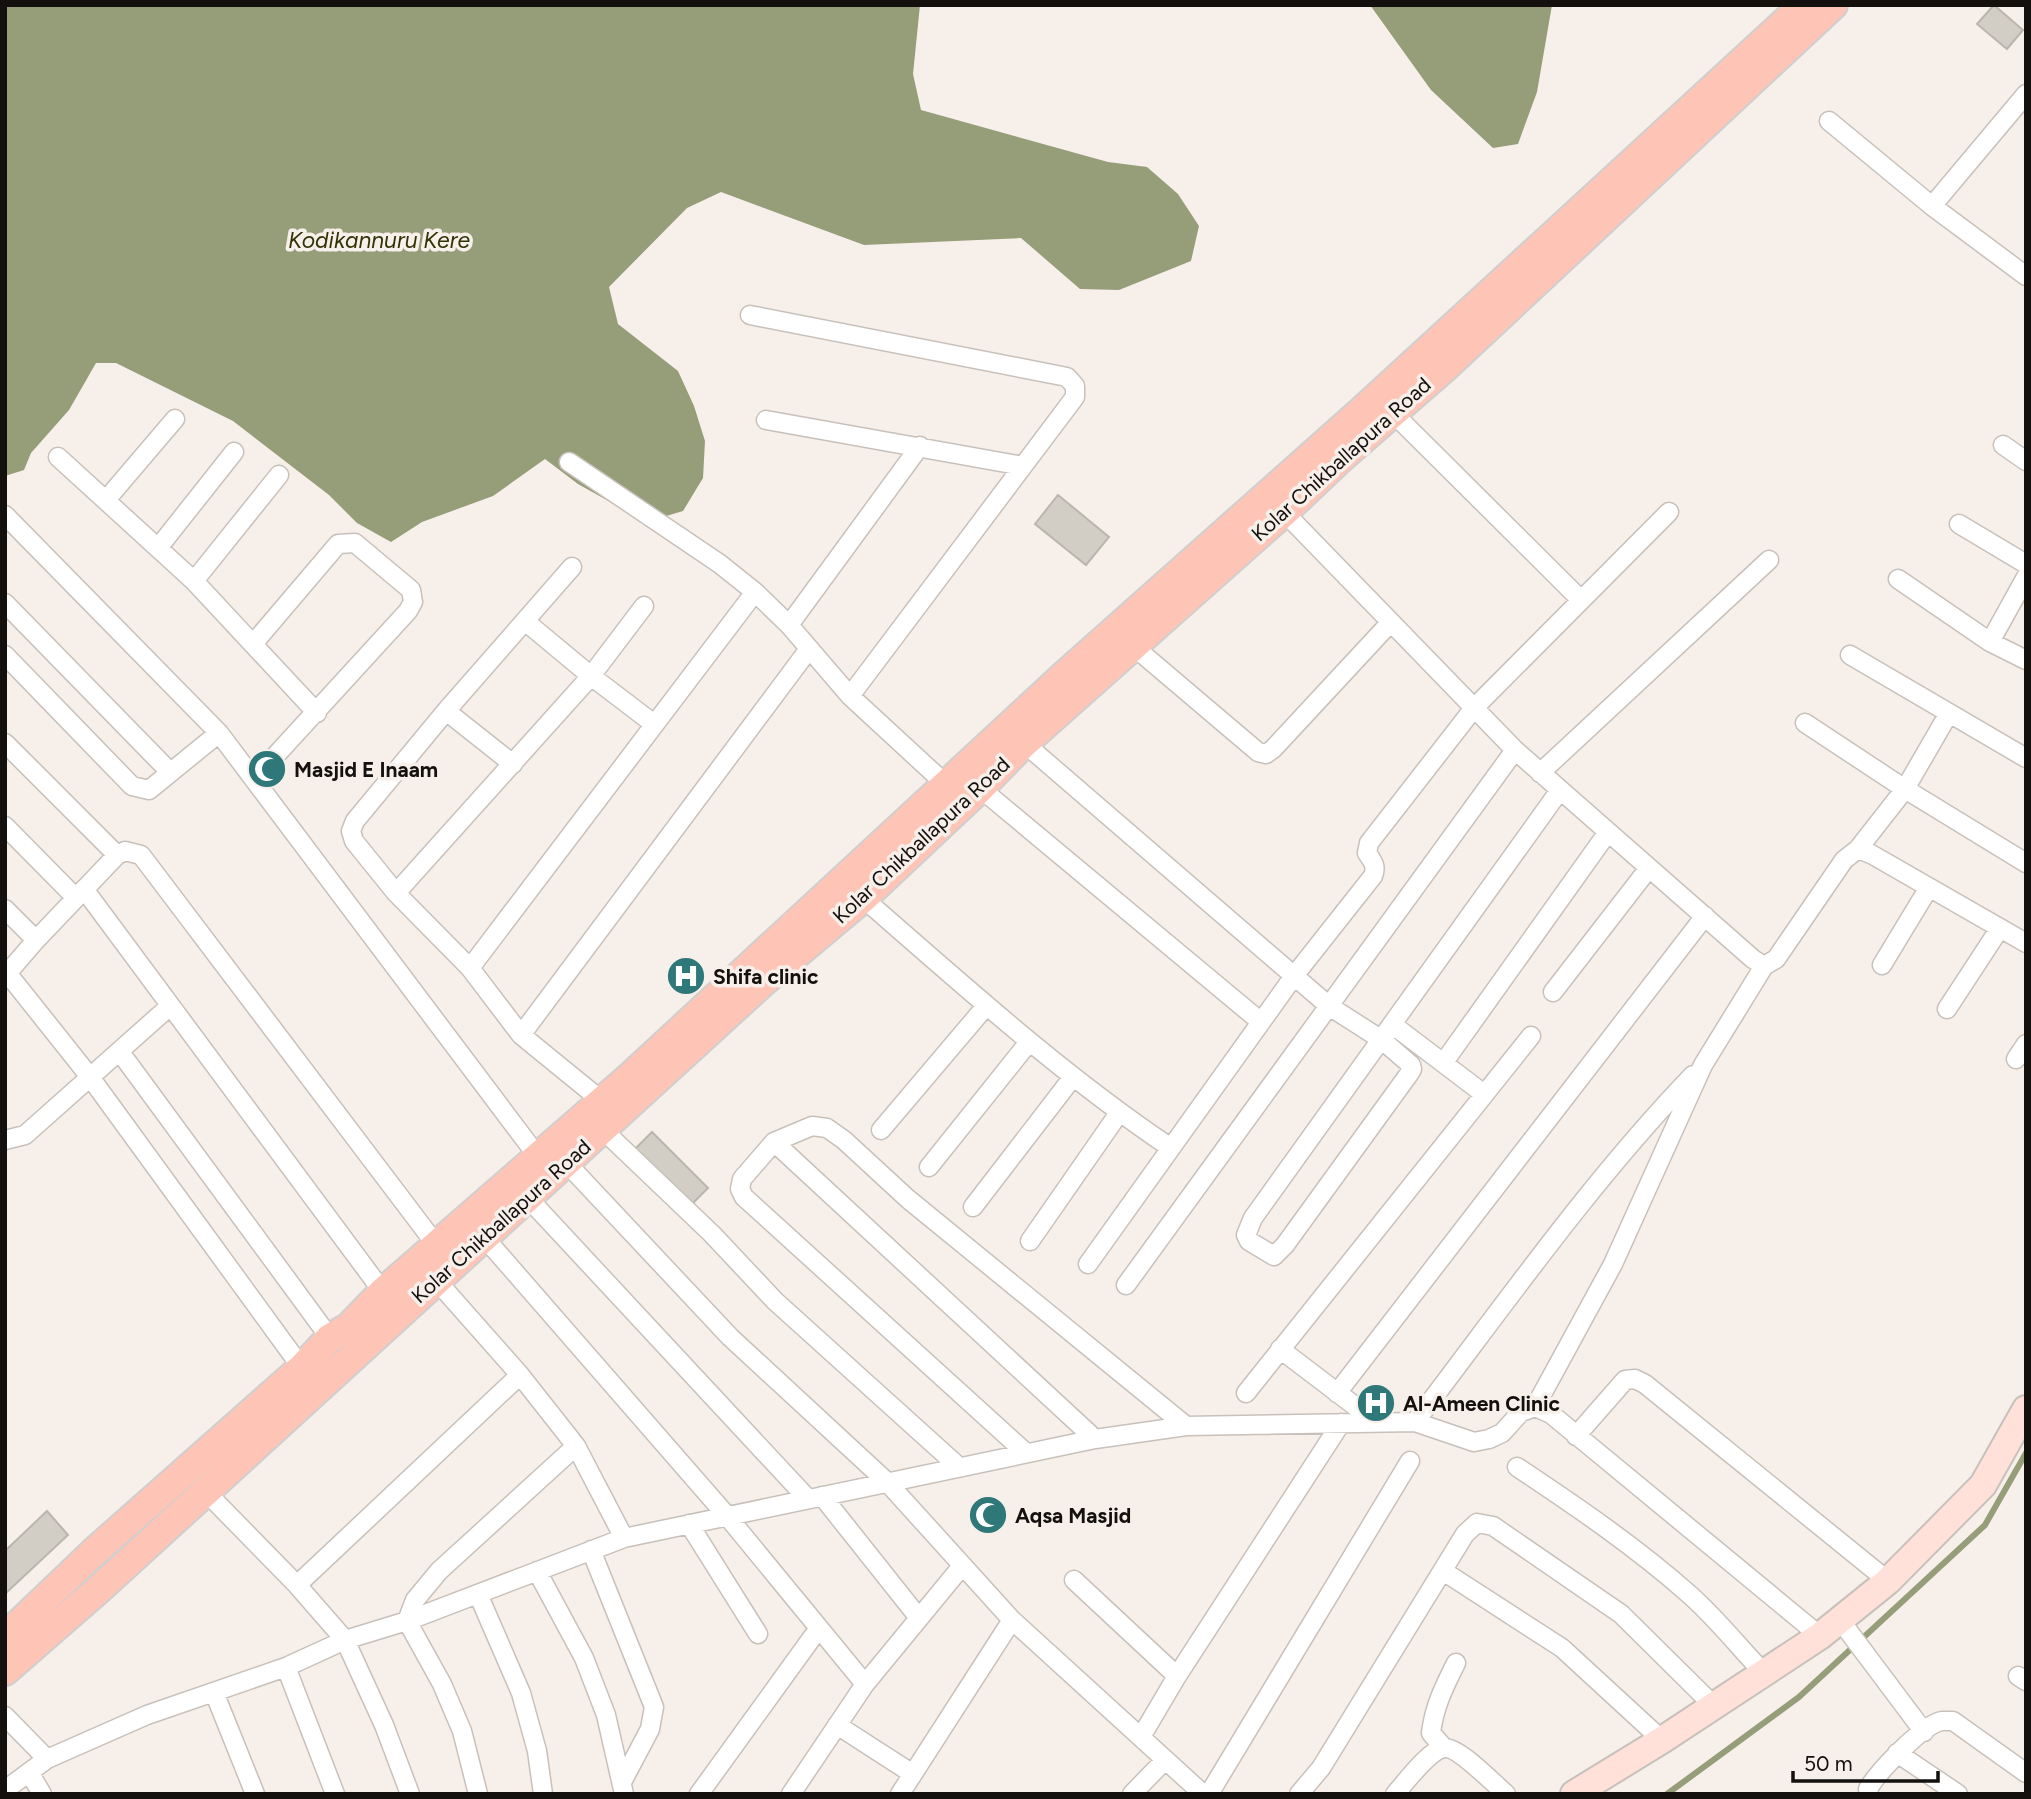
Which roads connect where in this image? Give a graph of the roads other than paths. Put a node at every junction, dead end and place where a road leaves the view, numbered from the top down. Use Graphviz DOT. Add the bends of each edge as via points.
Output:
graph roads {
  1 [pos="1804,5"];
  2 [pos="1833,5"];
  3 [pos="2026,94"];
  4 [pos="1829,121"];
  5 [pos="1932,206"];
  6 [pos="2024,270"];
  7 [pos="750,315"];
  8 [pos="1393,413"];
  9 [pos="175,419"];
  10 [pos="766,420"];
  11 [pos="2003,445"];
  12 [pos="920,446"];
  13 [pos="234,452"];
  14 [pos="58,457"];
  15 [pos="2026,461"];
  16 [pos="569,462"];
  17 [pos="1023,467"];
  18 [pos="279,475"];
  19 [pos="106,500"];
  20 [pos="1284,512"];
  21 [pos="1669,512"];
  22 [pos="5,515"];
  23 [pos="1959,524"];
  24 [pos="158,548"];
  25 [pos="1769,560"];
  26 [pos="2026,564"];
  27 [pos="572,567"];
  28 [pos="2026,577"];
  29 [pos="1898,579"];
  30 [pos="194,581"];
  31 [pos="755,592"];
  32 [pos="1581,600"];
  33 [pos="5,603"];
  34 [pos="644,606"];
  35 [pos="526,622"];
  36 [pos="1390,623"];
  37 [pos="789,625"];
  38 [pos="1125,638"];
  39 [pos="1990,642"];
  40 [pos="253,644"];
  41 [pos="809,649"];
  42 [pos="5,655"];
  43 [pos="1850,655"];
  44 [pos="2026,660"];
  45 [pos="591,676"];
  46 [pos="850,696"];
  47 [pos="1474,708"];
  48 [pos="446,712"];
  49 [pos="317,713"];
  50 [pos="1949,713"];
  51 [pos="1805,723"];
  52 [pos="654,724"];
  53 [pos="219,733"];
  54 [pos="5,743"];
  55 [pos="1024,743"];
  56 [pos="1515,750"];
  57 [pos="2026,758"];
  58 [pos="513,764"];
  59 [pos="170,772"];
  60 [pos="1540,773"];
  61 [pos="255,778"];
  62 [pos="1905,789"];
  63 [pos="1560,790"];
  64 [pos="964,791"];
  65 [pos="5,826"];
  66 [pos="1608,832"];
  67 [pos="1858,849"];
  68 [pos="117,855"];
  69 [pos="2026,863"];
  70 [pos="1649,868"];
  71 [pos="1928,888"];
  72 [pos="80,893"];
  73 [pos="396,894"];
  74 [pos="863,898"];
  75 [pos="5,909"];
  76 [pos="1705,916"];
  77 [pos="2000,928"];
  78 [pos="36,940"];
  79 [pos="2026,943"];
  80 [pos="1882,965"];
  81 [pos="1764,966"];
  82 [pos="470,968"];
  83 [pos="6,975"];
  84 [pos="1294,976"];
  85 [pos="1553,992"];
  86 [pos="170,1006"];
  87 [pos="986,1006"];
  88 [pos="1329,1006"];
  89 [pos="1947,1009"];
  90 [pos="1261,1022"];
  91 [pos="1393,1024"];
  92 [pos="521,1035"];
  93 [pos="1531,1036"];
  94 [pos="1382,1040"];
  95 [pos="1029,1042"];
  96 [pos="120,1052"];
  97 [pos="1444,1062"];
  98 [pos="1703,1065"];
  99 [pos="90,1077"];
  100 [pos="1073,1077"];
  101 [pos="1484,1094"];
  102 [pos="602,1101"];
  103 [pos="1119,1113"];
  104 [pos="602,1129"];
  105 [pos="881,1130"];
  106 [pos="5,1140"];
  107 [pos="774,1142"];
  108 [pos="1171,1148"];
  109 [pos="552,1155"];
  110 [pos="929,1167"];
  111 [pos="527,1197"];
  112 [pos="973,1207"];
  113 [pos="484,1237"];
  114 [pos="1030,1241"];
  115 [pos="437,1246"];
  116 [pos="1088,1264"];
  117 [pos="436,1280"];
  118 [pos="1126,1285"];
  119 [pos="383,1292"];
  120 [pos="330,1338"];
  121 [pos="1280,1349"];
  122 [pos="520,1375"];
  123 [pos="310,1378"];
  124 [pos="1246,1392"];
  125 [pos="1337,1393"];
  126 [pos="1535,1407"];
  127 [pos="2026,1409"];
  128 [pos="1376,1422"];
  129 [pos="1415,1422"];
  130 [pos="1341,1423"];
  131 [pos="1186,1426"];
  132 [pos="1576,1436"];
  133 [pos="1095,1439"];
  134 [pos="576,1446"];
  135 [pos="1026,1453"];
  136 [pos="1410,1461"];
  137 [pos="959,1467"];
  138 [pos="1517,1467"];
  139 [pos="887,1482"];
  140 [pos="205,1491"];
  141 [pos="815,1498"];
  142 [pos="727,1516"];
  143 [pos="689,1524"];
  144 [pos="624,1538"];
  145 [pos="591,1550"];
  146 [pos="962,1566"];
  147 [pos="537,1571"];
  148 [pos="1443,1572"];
  149 [pos="1074,1580"];
  150 [pos="1888,1581"];
  151 [pos="297,1585"];
  152 [pos="478,1594"];
  153 [pos="919,1618"];
  154 [pos="1012,1620"];
  155 [pos="407,1621"];
  156 [pos="1845,1626"];
  157 [pos="819,1628"];
  158 [pos="758,1634"];
  159 [pos="1820,1636"];
  160 [pos="5,1637"];
  161 [pos="345,1640"];
  162 [pos="1456,1664"];
  163 [pos="286,1667"];
  164 [pos="5,1671"];
  165 [pos="1763,1672"];
  166 [pos="1177,1676"];
  167 [pos="865,1684"];
  168 [pos="214,1692"];
  169 [pos="1713,1705"];
  170 [pos="5,1716"];
  171 [pos="837,1725"];
  172 [pos="1924,1732"];
  173 [pos="1140,1737"];
  174 [pos="1662,1740"];
  175 [pos="1444,1748"];
  176 [pos="1897,1753"];
  177 [pos="47,1759"];
  178 [pos="1166,1759"];
  179 [pos="29,1772"];
  180 [pos="2026,1773"];
  181 [pos="913,1774"];
  182 [pos="623,1788"];
  183 [pos="5,1790"];
  184 [pos="42,1794"];
  185 [pos="255,1794"];
  186 [pos="335,1794"];
  187 [pos="410,1794"];
  188 [pos="478,1794"];
  189 [pos="543,1794"];
  190 [pos="699,1794"];
  191 [pos="791,1794"];
  192 [pos="900,1794"];
  193 [pos="1132,1794"];
  194 [pos="1203,1794"];
  195 [pos="1209,1794"];
  196 [pos="1299,1794"];
  197 [pos="1395,1794"];
  198 [pos="1506,1794"];
  199 [pos="1574,1794"];
  200 [pos="1869,1794"];
  201 [pos="1958,1794"];
  1 -- 38 [label="main road, Kolar Chikballapura Road" via="1363,410"];
  2 -- 8 [label="main road, Kolar Chikballapura Road"];
  3 -- 5 [label="street"];
  4 -- 5 [label="street"];
  5 -- 6 [label="street"];
  7 -- 17 [label="street" via="1066,377 1074,386 1075,397"];
  8 -- 20 [label="main road, Kolar Chikballapura Road"];
  8 -- 32 [label="street"];
  9 -- 19 [label="street"];
  10 -- 12 [label="street"];
  11 -- 15 [label="street"];
  12 -- 17 [label="street"];
  12 -- 37 [label="street"];
  13 -- 24 [label="street"];
  14 -- 19 [label="street"];
  16 -- 31 [label="street"];
  17 -- 46 [label="street"];
  18 -- 30 [label="street"];
  19 -- 24 [label="street"];
  20 -- 36 [label="street"];
  20 -- 38 [label="main road, Kolar Chikballapura Road"];
  21 -- 32 [label="street"];
  22 -- 53 [label="street"];
  23 -- 26 [label="street"];
  24 -- 30 [label="street"];
  25 -- 60 [label="street"];
  27 -- 35 [label="street"];
  28 -- 39 [label="street"];
  29 -- 39 [label="street"];
  30 -- 40 [label="street"];
  31 -- 37 [label="street"];
  31 -- 52 [label="street"];
  32 -- 47 [label="street"];
  33 -- 59 [label="street"];
  34 -- 45 [label="street"];
  35 -- 45 [label="street"];
  35 -- 48 [label="street"];
  36 -- 38 [label="street" via="1266,754"];
  36 -- 47 [label="street"];
  37 -- 41 [label="street"];
  38 -- 55 [label="main road, Kolar Chikballapura Road"];
  38 -- 64 [label="main road, Kolar Chikballapura Road"];
  39 -- 44 [label="street"];
  40 -- 49 [label="street"];
  40 -- 49 [label="street" via="338,544 355,543 411,590 413,602 408,611"];
  41 -- 46 [label="street"];
  41 -- 92 [label="street"];
  42 -- 59 [label="street" via="132,786 149,790"];
  43 -- 50 [label="street"];
  45 -- 52 [label="street"];
  45 -- 58 [label="street"];
  46 -- 64 [label="street"];
  47 -- 56 [label="street"];
  47 -- 84 [label="street" via="1369,843 1367,853 1376,870 1373,876"];
  48 -- 58 [label="street"];
  48 -- 73 [label="street" via="351,831"];
  49 -- 61 [label="street"];
  50 -- 57 [label="street"];
  50 -- 62 [label="street"];
  51 -- 62 [label="street"];
  52 -- 82 [label="street"];
  53 -- 59 [label="street"];
  53 -- 61 [label="street"];
  54 -- 68 [label="street"];
  55 -- 64 [label="main road, Kolar Chikballapura Road"];
  55 -- 84 [label="street"];
  56 -- 60 [label="street"];
  56 -- 88 [label="street"];
  58 -- 73 [label="street"];
  60 -- 63 [label="street"];
  61 -- 109 [label="street"];
  62 -- 67 [label="street"];
  62 -- 69 [label="street"];
  63 -- 66 [label="street"];
  63 -- 91 [label="street"];
  64 -- 74 [label="main road, Kolar Chikballapura Road"];
  64 -- 90 [label="street"];
  64 -- 102 [label="main road, Kolar Chikballapura Road"];
  65 -- 72 [label="street"];
  66 -- 70 [label="street"];
  66 -- 97 [label="street"];
  67 -- 71 [label="street"];
  67 -- 81 [label="street" via="1844,860 1776,959"];
  68 -- 72 [label="street"];
  68 -- 115 [label="street" via="125,851 141,855"];
  70 -- 76 [label="street"];
  70 -- 85 [label="street"];
  71 -- 77 [label="street"];
  71 -- 80 [label="street"];
  72 -- 78 [label="street"];
  72 -- 86 [label="street"];
  73 -- 82 [label="street"];
  74 -- 87 [label="street"];
  74 -- 104 [label="main road, Kolar Chikballapura Road"];
  75 -- 78 [label="street"];
  76 -- 81 [label="street"];
  76 -- 125 [label="street"];
  77 -- 79 [label="street"];
  77 -- 89 [label="street"];
  78 -- 83 [label="street"];
  81 -- 98 [label="street"];
  82 -- 92 [label="street"];
  83 -- 99 [label="street"];
  84 -- 88 [label="street"];
  84 -- 90 [label="street"];
  86 -- 96 [label="street"];
  86 -- 119 [label="street"];
  87 -- 95 [label="street"];
  87 -- 105 [label="street"];
  88 -- 94 [label="street"];
  88 -- 118 [label="street"];
  90 -- 108 [label="street"];
  91 -- 94 [label="street"];
  91 -- 97 [label="street"];
  92 -- 102 [label="street"];
  93 -- 101 [label="street"];
  94 -- 94 [label="street" via="1412,1069 1285,1245 1270,1255 1246,1235 1254,1218"];
  95 -- 100 [label="street"];
  95 -- 110 [label="street"];
  96 -- 99 [label="street"];
  96 -- 120 [label="street"];
  97 -- 101 [label="street"];
  98 -- 126 [label="street" via="1613,1264"];
  98 -- 129 [label="street" via="1647,1122"];
  99 -- 106 [label="street" via="25,1135"];
  99 -- 123 [label="street"];
  100 -- 103 [label="street"];
  100 -- 112 [label="street"];
  101 -- 121 [label="street"];
  102 -- 109 [label="main road, Kolar Chikballapura Road"];
  103 -- 108 [label="street"];
  103 -- 114 [label="street"];
  104 -- 109 [label="main road, Kolar Chikballapura Road"];
  104 -- 137 [label="street" via="775,1301"];
  107 -- 131 [label="street" via="812,1126 827,1128"];
  107 -- 133 [label="street"];
  107 -- 135 [label="street" via="742,1179 744,1198"];
  108 -- 116 [label="street"];
  109 -- 111 [label="main road, Kolar Chikballapura Road"];
  109 -- 115 [label="main road, Kolar Chikballapura Road"];
  109 -- 139 [label="street" via="730,1337"];
  111 -- 113 [label="main road, Kolar Chikballapura Road"];
  111 -- 141 [label="street"];
  113 -- 117 [label="main road, Kolar Chikballapura Road"];
  113 -- 142 [label="street"];
  115 -- 119 [label="main road, Kolar Chikballapura Road"];
  117 -- 122 [label="street"];
  117 -- 123 [label="main road, Kolar Chikballapura Road"];
  119 -- 120 [label="main road, Kolar Chikballapura Road" via="349,1327"];
  120 -- 123 [label="main road, Kolar Chikballapura Road"];
  121 -- 124 [label="street"];
  121 -- 125 [label="street"];
  122 -- 134 [label="street"];
  122 -- 151 [label="street"];
  123 -- 140 [label="main road, Kolar Chikballapura Road"];
  123 -- 160 [label="main road, Kolar Chikballapura Road" via="94,1552"];
  125 -- 128 [label="street"];
  126 -- 129 [label="street" via="1521,1412 1502,1433 1474,1443"];
  126 -- 132 [label="street" via="1551,1413"];
  127 -- 150 [label="street" via="1983,1485"];
  128 -- 129 [label="street"];
  128 -- 130 [label="street"];
  130 -- 131 [label="street"];
  130 -- 166 [label="street"];
  131 -- 133 [label="street"];
  132 -- 150 [label="street" via="1625,1380 1635,1379"];
  132 -- 159 [label="street"];
  133 -- 135 [label="street"];
  134 -- 144 [label="street"];
  134 -- 155 [label="street" via="439,1571 415,1600"];
  135 -- 137 [label="street"];
  136 -- 195 [label="street"];
  137 -- 139 [label="street"];
  138 -- 165 [label="street" via="1656,1566"];
  139 -- 141 [label="street"];
  139 -- 146 [label="street"];
  140 -- 151 [label="street"];
  140 -- 164 [label="main road, Kolar Chikballapura Road"];
  141 -- 142 [label="street"];
  141 -- 153 [label="street"];
  142 -- 143 [label="street"];
  142 -- 157 [label="street"];
  143 -- 144 [label="street"];
  143 -- 158 [label="street"];
  144 -- 145 [label="street"];
  145 -- 147 [label="street"];
  145 -- 182 [label="street" via="654,1707 650,1729"];
  146 -- 153 [label="street"];
  146 -- 154 [label="street"];
  147 -- 152 [label="street"];
  147 -- 182 [label="street" via="584,1658 606,1715"];
  148 -- 169 [label="street" via="1465,1534 1477,1523 1493,1526 1621,1614"];
  148 -- 174 [label="street" via="1562,1648"];
  148 -- 196 [label="street" via="1321,1768"];
  149 -- 166 [label="street"];
  150 -- 156 [label="street"];
  151 -- 161 [label="street"];
  152 -- 155 [label="street"];
  152 -- 189 [label="street" via="521,1693"];
  153 -- 167 [label="street"];
  154 -- 173 [label="street"];
  154 -- 181 [label="street"];
  155 -- 161 [label="street"];
  155 -- 188 [label="street" via="462,1731"];
  156 -- 159 [label="street"];
  156 -- 172 [label="street"];
  157 -- 167 [label="street"];
  157 -- 190 [label="street"];
  159 -- 165 [label="street"];
  161 -- 163 [label="street"];
  161 -- 187 [label="street"];
  162 -- 175 [label="street" via="1433,1714 1431,1732"];
  163 -- 168 [label="street"];
  163 -- 186 [label="street"];
  165 -- 169 [label="street"];
  166 -- 173 [label="street"];
  167 -- 171 [label="street"];
  168 -- 177 [label="street"];
  168 -- 185 [label="street"];
  169 -- 174 [label="street"];
  170 -- 177 [label="street"];
  171 -- 181 [label="street"];
  171 -- 191 [label="street"];
  172 -- 176 [label="street"];
  172 -- 180 [label="street" via="1939,1721 1953,1721"];
  173 -- 178 [label="street"];
  174 -- 199 [label="street"];
  175 -- 197 [label="street" via="1431,1754"];
  175 -- 198 [label="street" via="1456,1750"];
  176 -- 200 [label="street" via="1876,1775"];
  176 -- 201 [label="street"];
  177 -- 179 [label="street"];
  178 -- 193 [label="street"];
  178 -- 194 [label="street"];
  179 -- 183 [label="street"];
  179 -- 184 [label="street"];
  181 -- 192 [label="street"];
}
